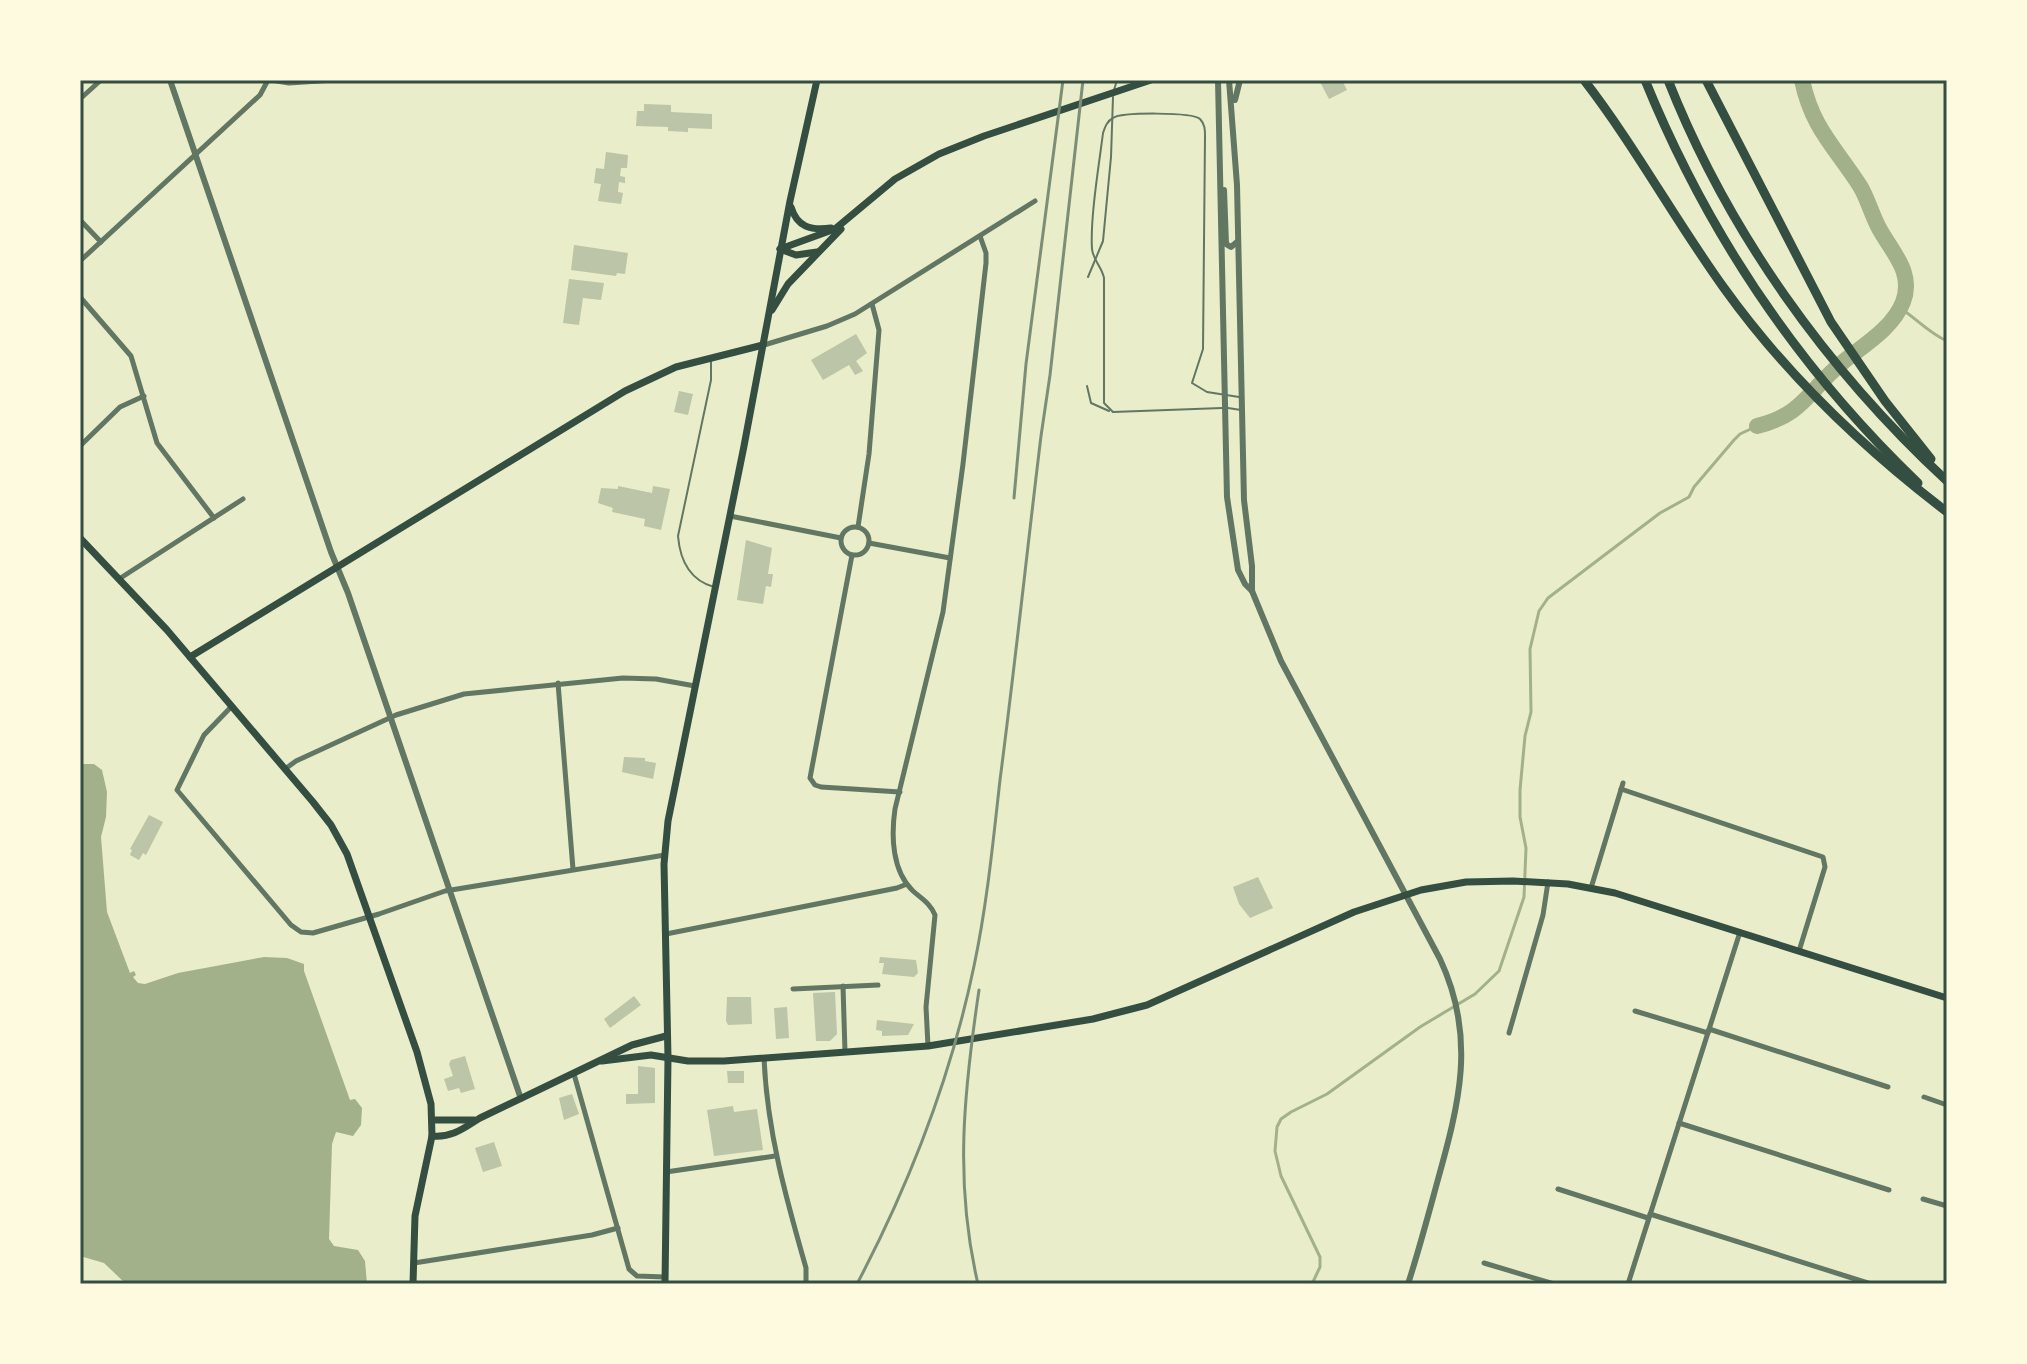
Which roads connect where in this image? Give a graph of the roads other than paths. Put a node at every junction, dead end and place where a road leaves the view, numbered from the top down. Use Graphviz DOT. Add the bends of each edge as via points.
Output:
graph roads {
  1 [pos="101,80"];
  2 [pos="170,80"];
  3 [pos="270,80"];
  4 [pos="334,80"];
  5 [pos="817,80"];
  6 [pos="1151,80"];
  7 [pos="1218,80"];
  8 [pos="1229,80"];
  9 [pos="1240,80"];
  10 [pos="1584,80"];
  11 [pos="1645,80"];
  12 [pos="1668,80"];
  13 [pos="1706,80"];
  14 [pos="1117,81"];
  15 [pos="80,99"];
  16 [pos="1234,116"];
  17 [pos="1220,151"];
  18 [pos="196,157"];
  19 [pos="790,201"];
  20 [pos="1035,201"];
  21 [pos="856,212"];
  22 [pos="80,220"];
  23 [pos="1238,234"];
  24 [pos="980,236"];
  25 [pos="101,242"];
  26 [pos="780,249"];
  27 [pos="822,249"];
  28 [pos="1094,259"];
  29 [pos="80,261"];
  30 [pos="1088,277"];
  31 [pos="80,297"];
  32 [pos="872,304"];
  33 [pos="768,316"];
  34 [pos="763,345"];
  35 [pos="710,359"];
  36 [pos="1087,386"];
  37 [pos="1224,393"];
  38 [pos="144,396"];
  39 [pos="1241,397"];
  40 [pos="1225,408"];
  41 [pos="1241,410"];
  42 [pos="1113,412"];
  43 [pos="80,446"];
  44 [pos="1947,479"];
  45 [pos="243,499"];
  46 [pos="1947,511"];
  47 [pos="730,516"];
  48 [pos="214,518"];
  49 [pos="858,527"];
  50 [pos="80,538"];
  51 [pos="841,538"];
  52 [pos="869,543"];
  53 [pos="852,555"];
  54 [pos="950,558"];
  55 [pos="336,566"];
  56 [pos="119,579"];
  57 [pos="716,587"];
  58 [pos="1252,591"];
  59 [pos="190,657"];
  60 [pos="558,683"];
  61 [pos="695,686"];
  62 [pos="232,706"];
  63 [pos="391,718"];
  64 [pos="285,769"];
  65 [pos="900,792"];
  66 [pos="665,855"];
  67 [pos="573,869"];
  68 [pos="1548,882"];
  69 [pos="907,884"];
  70 [pos="1591,888"];
  71 [pos="449,890"];
  72 [pos="1405,894"];
  73 [pos="370,917"];
  74 [pos="1740,932"];
  75 [pos="665,934"];
  76 [pos="1799,951"];
  77 [pos="878,985"];
  78 [pos="843,986"];
  79 [pos="793,989"];
  80 [pos="1947,998"];
  81 [pos="1635,1011"];
  82 [pos="1708,1031"];
  83 [pos="1509,1033"];
  84 [pos="666,1036"];
  85 [pos="928,1046"];
  86 [pos="845,1053"];
  87 [pos="764,1057"];
  88 [pos="668,1058"];
  89 [pos="602,1061"];
  90 [pos="574,1074"];
  91 [pos="1888,1087"];
  92 [pos="1924,1097"];
  93 [pos="521,1099"];
  94 [pos="1947,1105"];
  95 [pos="480,1118"];
  96 [pos="433,1120"];
  97 [pos="1679,1123"];
  98 [pos="432,1136"];
  99 [pos="775,1156"];
  100 [pos="666,1172"];
  101 [pos="1558,1189"];
  102 [pos="1889,1190"];
  103 [pos="1923,1199"];
  104 [pos="1947,1206"];
  105 [pos="1649,1216"];
  106 [pos="618,1228"];
  107 [pos="413,1263"];
  108 [pos="1484,1263"];
  109 [pos="665,1281"];
  110 [pos="413,1284"];
  111 [pos="806,1284"];
  112 [pos="1408,1284"];
  113 [pos="1554,1284"];
  114 [pos="1628,1284"];
  115 [pos="1871,1284"];
  1 -- 15 [label="street"];
  2 -- 18 [label="street"];
  3 -- 4 [label="street"];
  3 -- 18 [label="street"];
  5 -- 19 [label="main road"];
  6 -- 21 [label="main road" via="953,148 905,173"];
  7 -- 17 [label="street"];
  8 -- 16 [label="street"];
  9 -- 16 [label="street"];
  10 -- 46 [label="highway" via="1722,286 1794,373 1887,464"];
  11 -- 46 [label="highway" via="1678,155 1759,295 1835,396"];
  12 -- 44 [label="highway" via="1729,206 1776,281 1851,382"];
  13 -- 44 [label="highway" via="1839,334"];
  14 -- 28 [label="lane" via="1103,241"];
  16 -- 23 [label="street"];
  17 -- 23 [label="street" via="1228,247 1234,246"];
  17 -- 37 [label="street"];
  18 -- 25 [label="street"];
  18 -- 55 [label="street"];
  19 -- 21 [label="main road" via="794,217 810,229 833,227"];
  19 -- 26 [label="main road"];
  20 -- 24 [label="street"];
  21 -- 26 [label="main road" via="829,232"];
  21 -- 27 [label="main road"];
  22 -- 25 [label="street"];
  23 -- 39 [label="street"];
  24 -- 32 [label="street"];
  24 -- 54 [label="street" via="986,263"];
  25 -- 29 [label="street"];
  26 -- 27 [label="main road" via="802,255"];
  26 -- 33 [label="main road"];
  27 -- 33 [label="main road" via="788,284"];
  28 -- 30 [label="lane"];
  28 -- 37 [label="lane" via="1106,124 1127,114 1198,118 1205,131 1203,349 1192,383 1207,392"];
  28 -- 42 [label="lane" via="1104,278 1103,399"];
  31 -- 38 [label="street" via="131,356"];
  32 -- 34 [label="street" via="838,323"];
  32 -- 49 [label="street" via="879,330"];
  33 -- 34 [label="main road"];
  34 -- 35 [label="main road"];
  34 -- 47 [label="main road"];
  35 -- 55 [label="main road" via="676,367 625,391"];
  35 -- 57 [label="lane" via="711,380 678,536 690,572"];
  36 -- 42 [label="lane" via="1091,403"];
  37 -- 39 [label="lane"];
  37 -- 40 [label="street"];
  38 -- 43 [label="street" via="120,407"];
  38 -- 48 [label="street" via="160,447"];
  39 -- 41 [label="street"];
  40 -- 41 [label="lane"];
  40 -- 42 [label="lane"];
  40 -- 58 [label="street" via="1229,522 1238,570"];
  41 -- 58 [label="street"];
  45 -- 48 [label="street"];
  47 -- 51 [label="street"];
  47 -- 57 [label="main road"];
  48 -- 56 [label="street"];
  49 -- 51 [label="street" via="847,529"];
  49 -- 52 [label="street"];
  50 -- 56 [label="main road"];
  51 -- 53 [label="street" via="842,548"];
  52 -- 53 [label="street" via="863,553"];
  52 -- 54 [label="street"];
  53 -- 65 [label="street" via="811,781 821,787"];
  54 -- 65 [label="street" via="940,626"];
  55 -- 59 [label="main road"];
  55 -- 63 [label="street"];
  56 -- 59 [label="main road"];
  57 -- 61 [label="main road"];
  58 -- 72 [label="street" via="1281,661"];
  59 -- 62 [label="main road"];
  60 -- 61 [label="street" via="630,678"];
  60 -- 63 [label="street" via="457,695"];
  60 -- 67 [label="street"];
  61 -- 66 [label="main road"];
  62 -- 64 [label="main road"];
  62 -- 73 [label="street" via="203,736 178,783 178,793 297,931 313,933"];
  63 -- 64 [label="street"];
  63 -- 71 [label="street"];
  64 -- 73 [label="main road" via="337,834"];
  65 -- 69 [label="street" via="893,837"];
  66 -- 67 [label="street"];
  66 -- 75 [label="main road"];
  67 -- 71 [label="street"];
  68 -- 70 [label="main road"];
  68 -- 72 [label="main road" via="1466,882"];
  68 -- 83 [label="street"];
  69 -- 75 [label="street"];
  69 -- 85 [label="street" via="929,904 935,920"];
  70 -- 74 [label="main road"];
  70 -- 76 [label="street" via="1622,786 1823,857 1825,867"];
  71 -- 73 [label="street"];
  71 -- 93 [label="street"];
  72 -- 85 [label="main road" via="1343,916 1147,1005"];
  72 -- 112 [label="street" via="1451,986 1462,1066 1457,1109"];
  73 -- 96 [label="main road" via="424,1074"];
  74 -- 76 [label="main road"];
  74 -- 82 [label="street"];
  75 -- 84 [label="main road"];
  76 -- 80 [label="main road"];
  77 -- 78 [label="street"];
  78 -- 79 [label="street"];
  78 -- 86 [label="street"];
  81 -- 82 [label="street"];
  82 -- 91 [label="street"];
  82 -- 97 [label="street"];
  84 -- 88 [label="main road"];
  84 -- 89 [label="main road"];
  85 -- 86 [label="main road"];
  86 -- 87 [label="main road"];
  87 -- 88 [label="main road"];
  87 -- 99 [label="street"];
  88 -- 89 [label="main road"];
  88 -- 100 [label="main road"];
  89 -- 90 [label="main road"];
  90 -- 93 [label="main road"];
  90 -- 106 [label="street"];
  92 -- 94 [label="street"];
  93 -- 95 [label="main road"];
  95 -- 96 [label="main road"];
  95 -- 98 [label="main road" via="453,1134"];
  96 -- 98 [label="main road"];
  97 -- 102 [label="street"];
  97 -- 105 [label="street"];
  98 -- 107 [label="main road" via="415,1216"];
  99 -- 100 [label="street"];
  99 -- 111 [label="street"];
  100 -- 109 [label="main road"];
  101 -- 105 [label="street"];
  103 -- 104 [label="street"];
  105 -- 114 [label="street"];
  105 -- 115 [label="street"];
  106 -- 107 [label="street"];
  106 -- 109 [label="street" via="631,1272"];
  107 -- 110 [label="main road"];
  108 -- 113 [label="street"];
}
